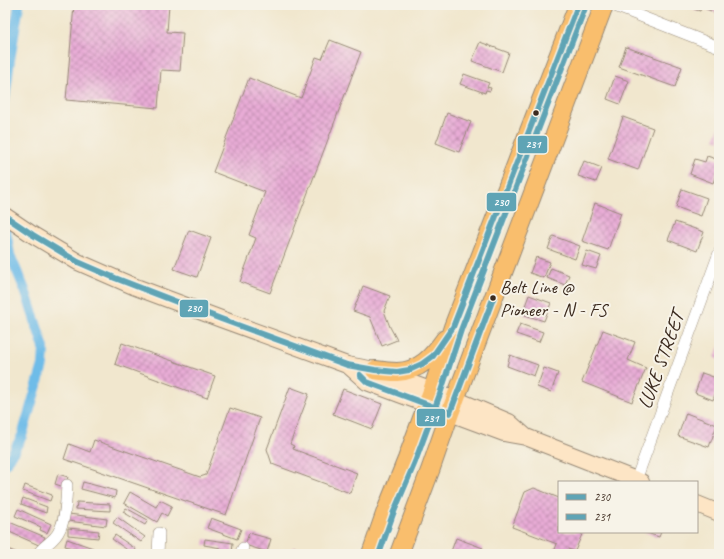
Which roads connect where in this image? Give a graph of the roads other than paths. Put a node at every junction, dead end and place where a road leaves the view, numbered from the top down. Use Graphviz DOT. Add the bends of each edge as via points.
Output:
graph roads {
  1 [pos="578,5"];
  2 [pos="604,5"];
  3 [pos="612,5"];
  4 [pos="719,47"];
  5 [pos="5,216"];
  6 [pos="719,253"];
  7 [pos="453,327"];
  8 [pos="348,365"];
  9 [pos="375,370"];
  10 [pos="429,398"];
  11 [pos="453,406"];
  12 [pos="639,481"];
  13 [pos="67,485"];
  14 [pos="698,504"];
  15 [pos="719,512"];
  16 [pos="160,533"];
  17 [pos="38,554"];
  18 [pos="158,554"];
  19 [pos="371,554"];
  20 [pos="399,554"];
  1 -- 7 [label="main road"];
  2 -- 11 [label="main road"];
  3 -- 4 [label="street"];
  5 -- 8 [label="main road" via="78,262 133,286"];
  6 -- 12 [label="street, LUKE STREET"];
  7 -- 9 [label="main road" via="432,356 422,364 397,372"];
  7 -- 10 [label="main road"];
  8 -- 9 [label="main road"];
  8 -- 10 [label="main road" via="367,382"];
  9 -- 10 [label="main road"];
  10 -- 11 [label="main road"];
  10 -- 19 [label="main road"];
  11 -- 12 [label="main road" via="504,434 526,437"];
  11 -- 20 [label="main road"];
  13 -- 17 [label="street" via="64,518 59,532"];
  14 -- 15 [label="main road"];
  16 -- 18 [label="street"];
}
